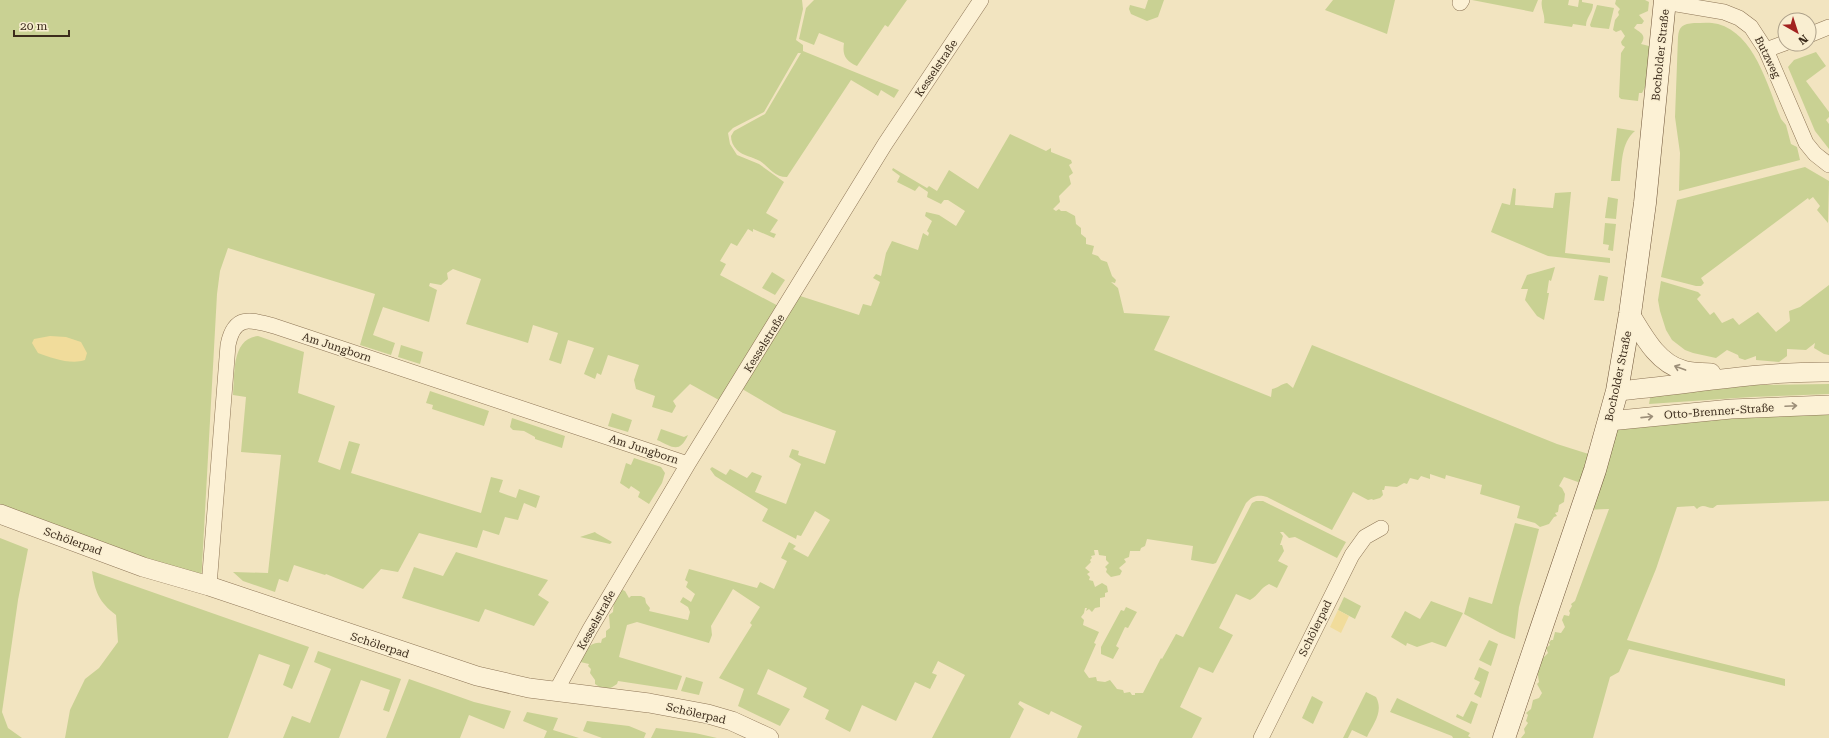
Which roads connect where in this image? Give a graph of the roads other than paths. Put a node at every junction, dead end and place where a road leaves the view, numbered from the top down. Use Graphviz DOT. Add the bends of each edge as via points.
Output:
graph roads {
  1 [pos="981,0"];
  2 [pos="1665,1"];
  3 [pos="1829,27"];
  4 [pos="1817,32"];
  5 [pos="1777,46"];
  6 [pos="1766,50"];
  7 [pos="1829,165"];
  8 [pos="1630,314"];
  9 [pos="1829,372"];
  10 [pos="1732,376"];
  11 [pos="1617,391"];
  12 [pos="1829,405"];
  13 [pos="1609,421"];
  14 [pos="688,464"];
  15 [pos="0,514"];
  16 [pos="1381,528"];
  17 [pos="209,586"];
  18 [pos="556,691"];
  19 [pos="769,738"];
  20 [pos="1261,738"];
  21 [pos="1504,738"];
  1 -- 14 [label="street, Kesselstraße" via="885,144"];
  2 -- 6 [label="street, Butzweg" via="1712,9 1735,16 1751,27"];
  2 -- 8 [label="main road, Bocholder Straße" via="1645,203"];
  3 -- 4 [label="street"];
  5 -- 6 [label="street"];
  6 -- 7 [label="street, Butzweg" via="1806,143 1814,154"];
  10 -- 8 [label="street, one-way" via="1688,371 1670,364 1650,344"];
  8 -- 11 [label="main road, Bocholder Straße"];
  9 -- 10 [label="street"];
  10 -- 11 [label="street" via="1687,384"];
  11 -- 13 [label="main road, Bocholder Straße"];
  13 -- 12 [label="street, Otto-Brenner-Straße, one-way" via="1718,410"];
  13 -- 21 [label="main road, Bocholder Straße" via="1595,470"];
  14 -- 17 [label="street, Am Jungborn" via="274,326 251,320 242,321 232,330 228,345"];
  14 -- 18 [label="street, Kesselstraße"];
  15 -- 17 [label="street, Schölerpad" via="143,566"];
  16 -- 20 [label="street, Schölerpad" via="1365,537 1352,555"];
  17 -- 18 [label="street, Schölerpad" via="477,676 509,685"];
  18 -- 19 [label="street, Schölerpad" via="650,703 708,714 732,721"];
}
